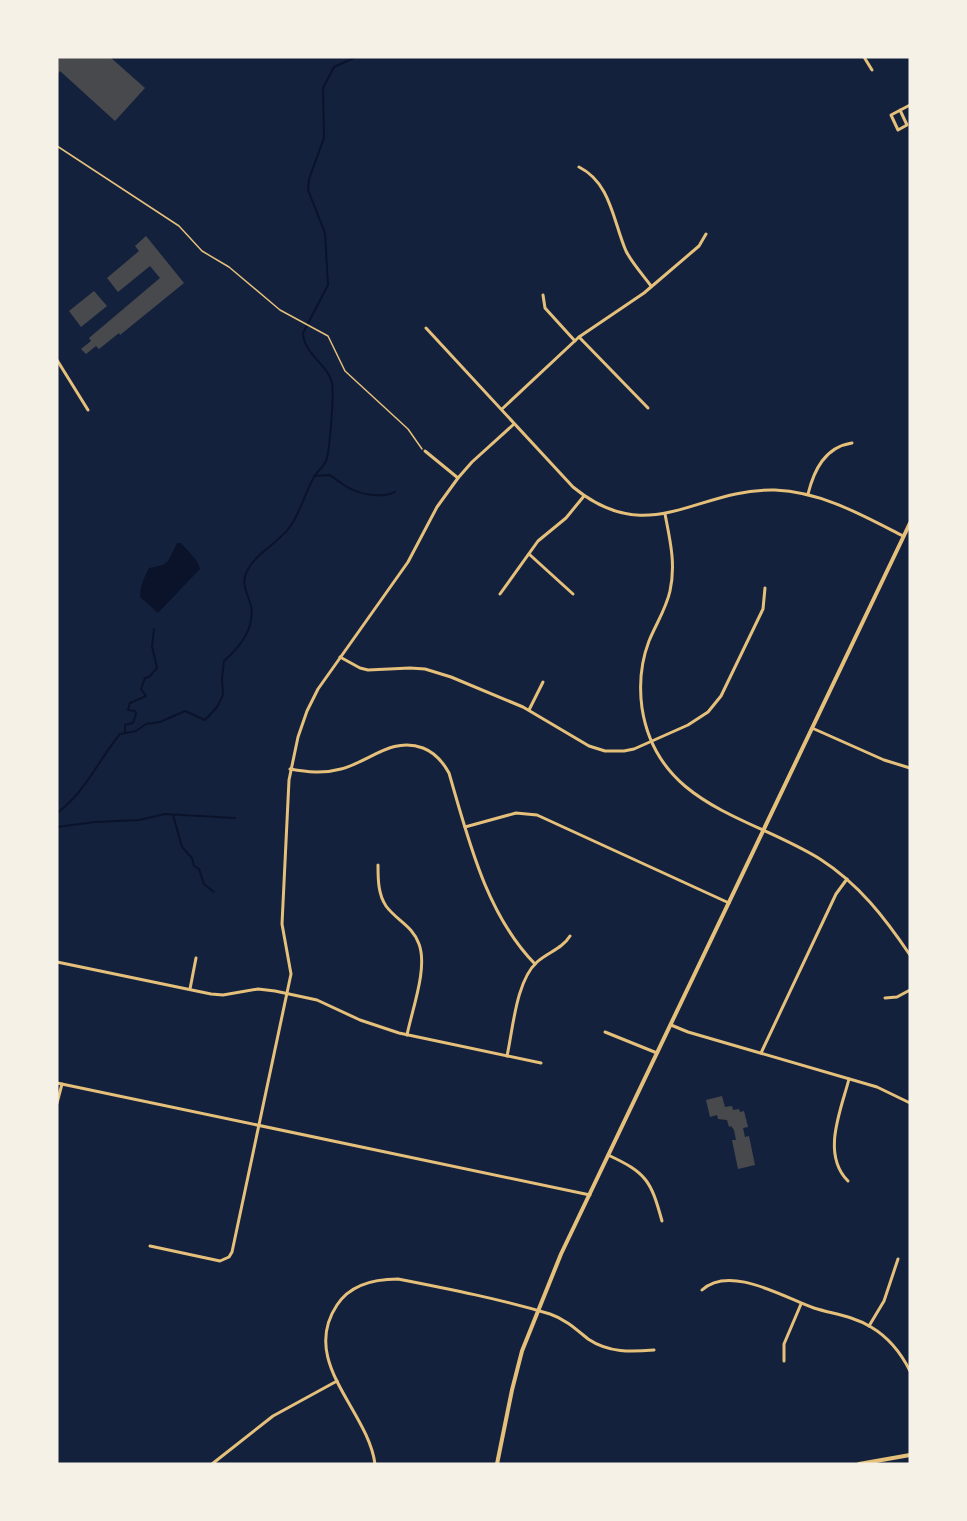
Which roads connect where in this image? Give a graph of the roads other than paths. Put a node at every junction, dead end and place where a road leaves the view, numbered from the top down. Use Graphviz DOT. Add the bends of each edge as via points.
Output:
graph roads {
  1 [pos="864,57"];
  2 [pos="872,70"];
  3 [pos="910,105"];
  4 [pos="900,110"];
  5 [pos="579,166"];
  6 [pos="706,234"];
  7 [pos="651,286"];
  8 [pos="543,295"];
  9 [pos="426,328"];
  10 [pos="579,337"];
  11 [pos="575,341"];
  12 [pos="57,360"];
  13 [pos="648,408"];
  14 [pos="501,409"];
  15 [pos="88,410"];
  16 [pos="514,424"];
  17 [pos="852,443"];
  18 [pos="425,451"];
  19 [pos="458,478"];
  20 [pos="808,494"];
  21 [pos="584,496"];
  22 [pos="665,514"];
  23 [pos="910,523"];
  24 [pos="903,536"];
  25 [pos="529,554"];
  26 [pos="765,588"];
  27 [pos="500,594"];
  28 [pos="573,594"];
  29 [pos="340,657"];
  30 [pos="543,682"];
  31 [pos="529,710"];
  32 [pos="812,728"];
  33 [pos="652,741"];
  34 [pos="910,768"];
  35 [pos="290,769"];
  36 [pos="465,826"];
  37 [pos="764,830"];
  38 [pos="378,865"];
  39 [pos="847,879"];
  40 [pos="729,903"];
  41 [pos="570,936"];
  42 [pos="910,955"];
  43 [pos="196,958"];
  44 [pos="57,962"];
  45 [pos="535,963"];
  46 [pos="190,989"];
  47 [pos="910,990"];
  48 [pos="287,993"];
  49 [pos="885,998"];
  50 [pos="671,1025"];
  51 [pos="606,1032"];
  52 [pos="407,1035"];
  53 [pos="657,1053"];
  54 [pos="761,1053"];
  55 [pos="507,1056"];
  56 [pos="541,1063"];
  57 [pos="849,1079"];
  58 [pos="57,1083"];
  59 [pos="62,1084"];
  60 [pos="57,1103"];
  61 [pos="910,1103"];
  62 [pos="260,1125"];
  63 [pos="608,1155"];
  64 [pos="848,1181"];
  65 [pos="590,1195"];
  66 [pos="662,1221"];
  67 [pos="150,1246"];
  68 [pos="898,1259"];
  69 [pos="702,1290"];
  70 [pos="801,1303"];
  71 [pos="538,1311"];
  72 [pos="869,1326"];
  73 [pos="654,1350"];
  74 [pos="784,1361"];
  75 [pos="910,1371"];
  76 [pos="337,1381"];
  77 [pos="910,1455"];
  78 [pos="887,1462"];
  79 [pos="212,1464"];
  80 [pos="375,1464"];
  81 [pos="497,1464"];
  82 [pos="859,1464"];
  1 -- 2 [label="street"];
  3 -- 4 [label="street"];
  4 -- 4 [label="street" via="891,115 898,130 907,125"];
  5 -- 7 [label="street" via="603,190 628,254"];
  6 -- 7 [label="street" via="699,246"];
  7 -- 10 [label="street"];
  8 -- 11 [label="street" via="545,308"];
  9 -- 14 [label="street"];
  10 -- 11 [label="street"];
  10 -- 13 [label="street"];
  11 -- 14 [label="street"];
  12 -- 15 [label="street"];
  14 -- 16 [label="street"];
  16 -- 19 [label="street"];
  16 -- 21 [label="street"];
  17 -- 20 [label="street" via="834,449 820,462"];
  18 -- 19 [label="street"];
  19 -- 29 [label="street" via="408,561"];
  20 -- 22 [label="street" via="752,491"];
  20 -- 24 [label="street"];
  21 -- 22 [label="street" via="619,512"];
  21 -- 25 [label="street"];
  22 -- 33 [label="street" via="672,575 666,604 645,653 640,682 645,723"];
  23 -- 24 [label="street"];
  24 -- 32 [label="street"];
  25 -- 27 [label="street"];
  25 -- 28 [label="street"];
  26 -- 33 [label="street" via="763,609 721,696 699,719"];
  29 -- 31 [label="street" via="368,670 410,668 438,672"];
  29 -- 35 [label="street" via="307,711"];
  30 -- 31 [label="street"];
  31 -- 33 [label="street" via="589,746 605,751 624,751"];
  32 -- 34 [label="street"];
  32 -- 37 [label="street"];
  33 -- 37 [label="street" via="672,774 693,794"];
  35 -- 36 [label="street" via="334,771 389,747 415,745 433,753 446,766"];
  35 -- 48 [label="street" via="282,924 291,966"];
  36 -- 40 [label="street" via="516,813 537,815"];
  36 -- 45 [label="street" via="486,885 513,938"];
  37 -- 39 [label="street"];
  37 -- 40 [label="street"];
  38 -- 52 [label="street" via="383,901 412,930 422,954"];
  39 -- 42 [label="street" via="875,906"];
  39 -- 54 [label="street" via="836,894"];
  40 -- 50 [label="street"];
  41 -- 45 [label="street" via="561,947"];
  43 -- 46 [label="street"];
  44 -- 46 [label="street"];
  45 -- 55 [label="street" via="525,977"];
  46 -- 48 [label="street" via="224,995 258,990"];
  47 -- 49 [label="street"];
  48 -- 52 [label="street" via="317,1000 377,1027"];
  48 -- 62 [label="street"];
  50 -- 53 [label="street"];
  50 -- 54 [label="street"];
  51 -- 53 [label="street"];
  52 -- 55 [label="street"];
  53 -- 63 [label="street"];
  54 -- 57 [label="street"];
  55 -- 56 [label="street"];
  57 -- 61 [label="street"];
  57 -- 64 [label="street" via="835,1140 839,1170"];
  58 -- 59 [label="street"];
  59 -- 60 [label="street"];
  59 -- 62 [label="street"];
  62 -- 65 [label="street"];
  62 -- 67 [label="street" via="229,1257 220,1261"];
  63 -- 65 [label="street"];
  63 -- 66 [label="street" via="632,1166 646,1179"];
  65 -- 71 [label="street"];
  68 -- 72 [label="street" via="884,1301"];
  69 -- 70 [label="street" via="717,1282 744,1282"];
  70 -- 72 [label="street"];
  70 -- 74 [label="street" via="784,1344"];
  71 -- 73 [label="street" via="568,1322 609,1349"];
  71 -- 76 [label="street" via="398,1279 363,1284 339,1301 327,1328 327,1358"];
  71 -- 81 [label="street" via="520,1359"];
  72 -- 75 [label="street" via="891,1344"];
  76 -- 79 [label="street" via="273,1416"];
  76 -- 80 [label="street" via="371,1445"];
  77 -- 78 [label="street"];
  78 -- 82 [label="street"];
}
